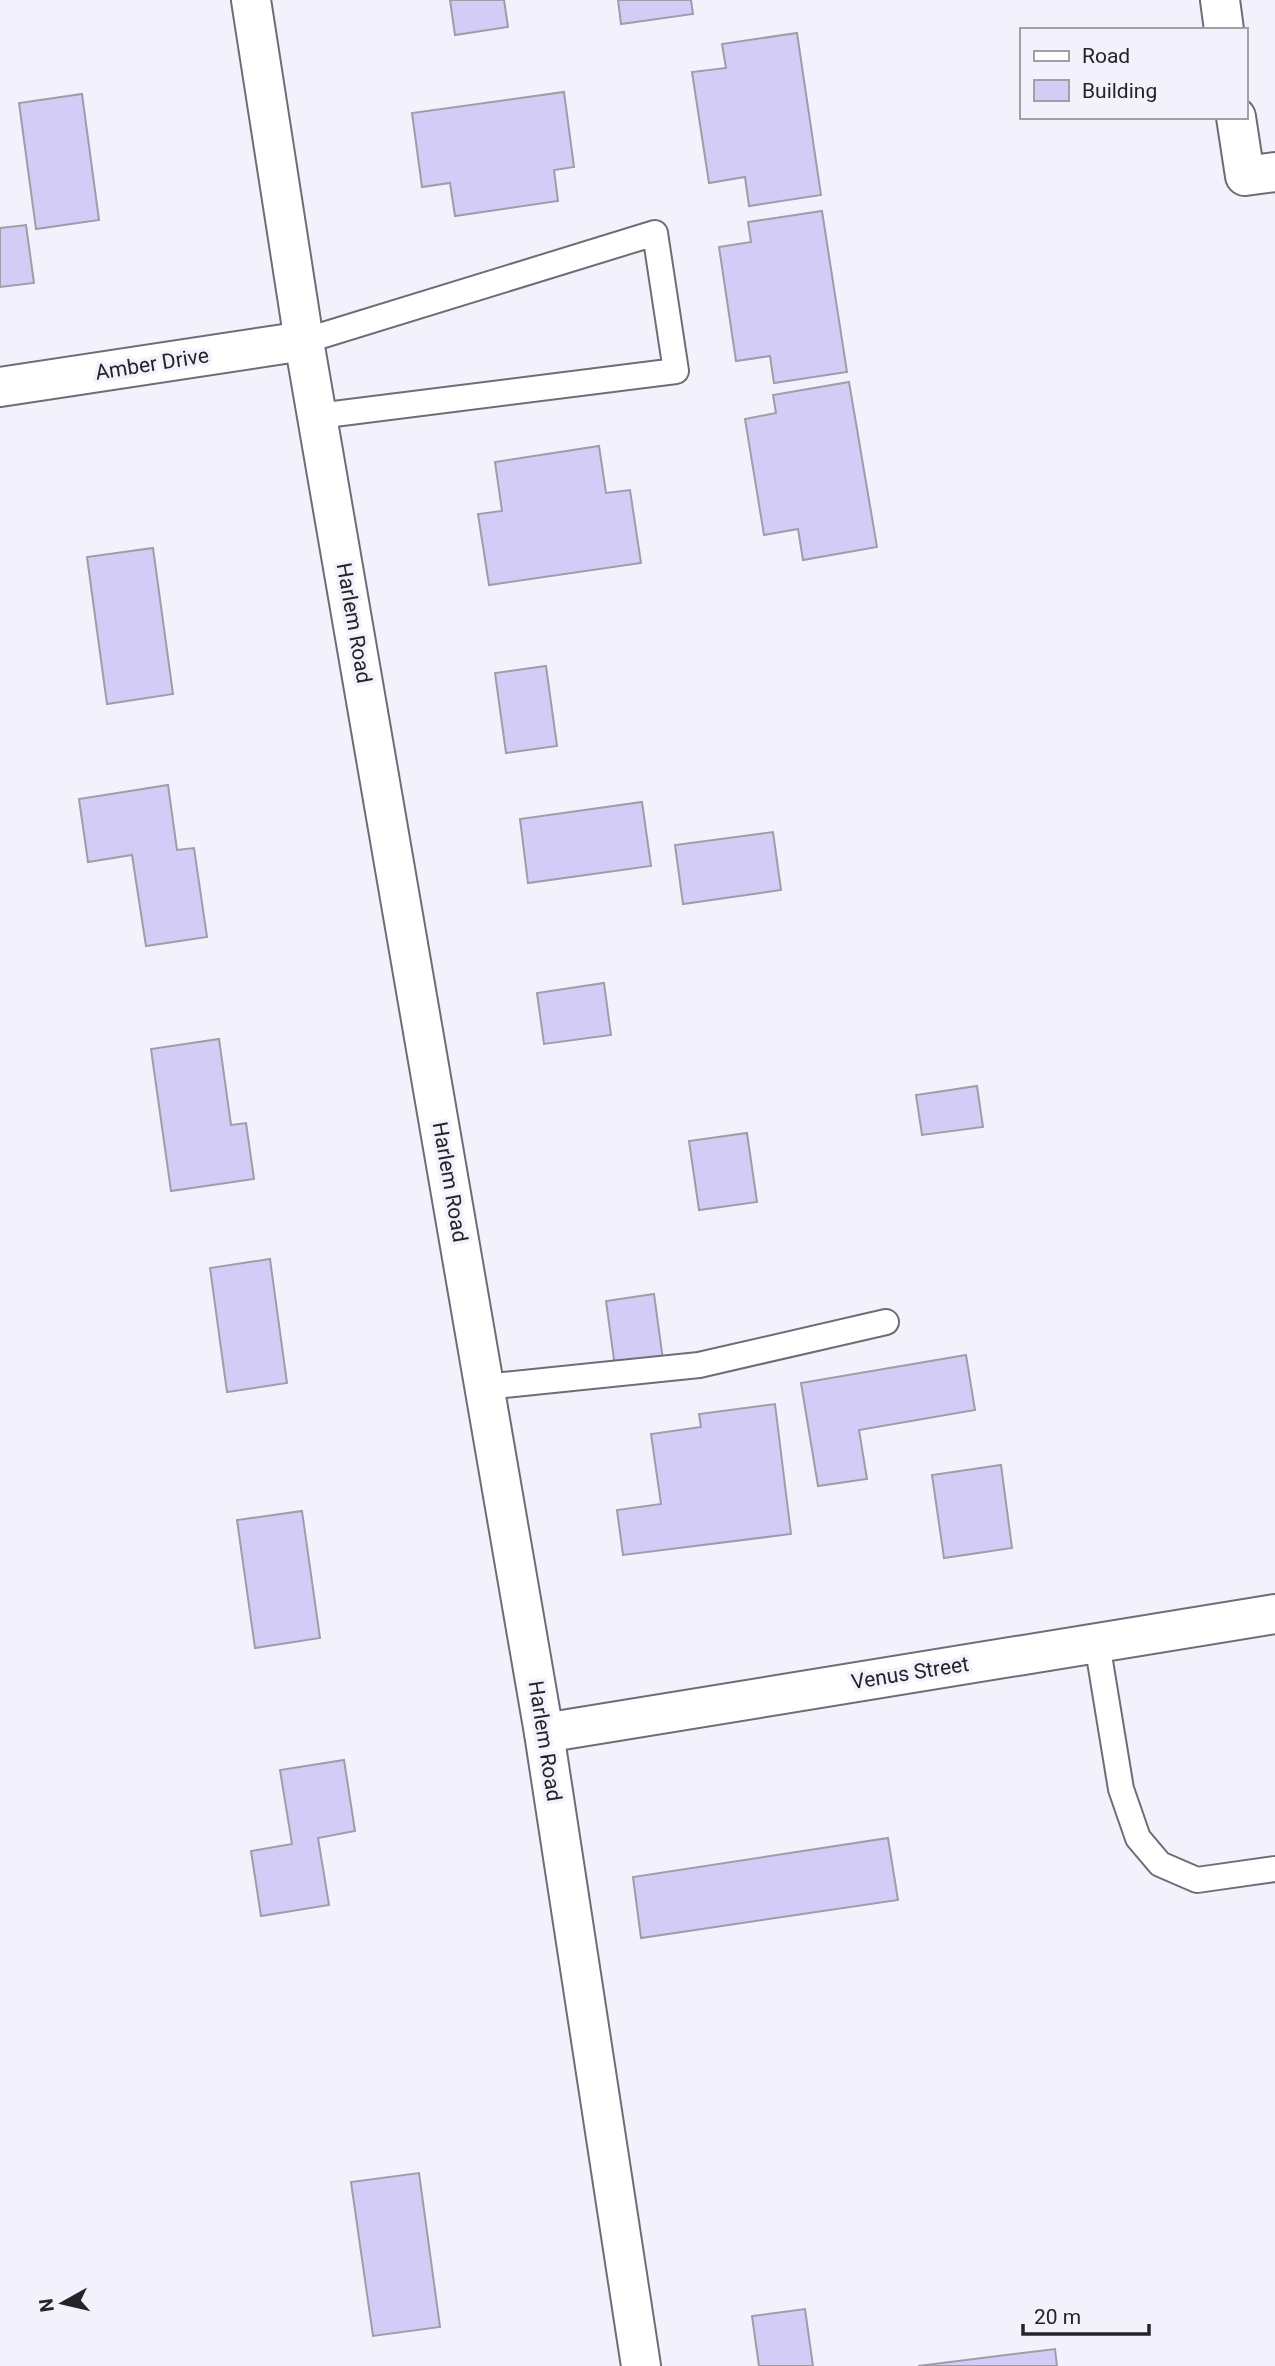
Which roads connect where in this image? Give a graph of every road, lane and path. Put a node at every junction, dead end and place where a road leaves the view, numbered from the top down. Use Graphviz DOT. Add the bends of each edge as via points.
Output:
graph roads {
  1 [pos="251,0"];
  2 [pos="1220,0"];
  3 [pos="1224,28"];
  4 [pos="1237,119"];
  5 [pos="1260,174"];
  6 [pos="304,341"];
  7 [pos="0,387"];
  8 [pos="318,416"];
  9 [pos="886,1322"];
  10 [pos="485,1387"];
  11 [pos="1275,1614"];
  12 [pos="1097,1643"];
  13 [pos="544,1732"];
  14 [pos="1275,1869"];
  15 [pos="641,2366"];
  1 -- 6 [label="main road, Harlem Road"];
  2 -- 3 [label="main road"];
  4 -- 5 [label="main road"];
  6 -- 7 [label="main road, Amber Drive"];
  6 -- 8 [label="main road, Harlem Road"];
  6 -- 8 [label="lane" via="655,233 676,372"];
  8 -- 10 [label="main road, Harlem Road"];
  9 -- 10 [label="lane" via="699,1365"];
  10 -- 13 [label="main road, Harlem Road"];
  11 -- 12 [label="main road, Venus Street"];
  12 -- 13 [label="main road, Venus Street"];
  12 -- 14 [label="lane" via="1121,1789 1138,1838 1160,1864 1196,1880"];
  13 -- 15 [label="main road, Harlem Road"];
}
